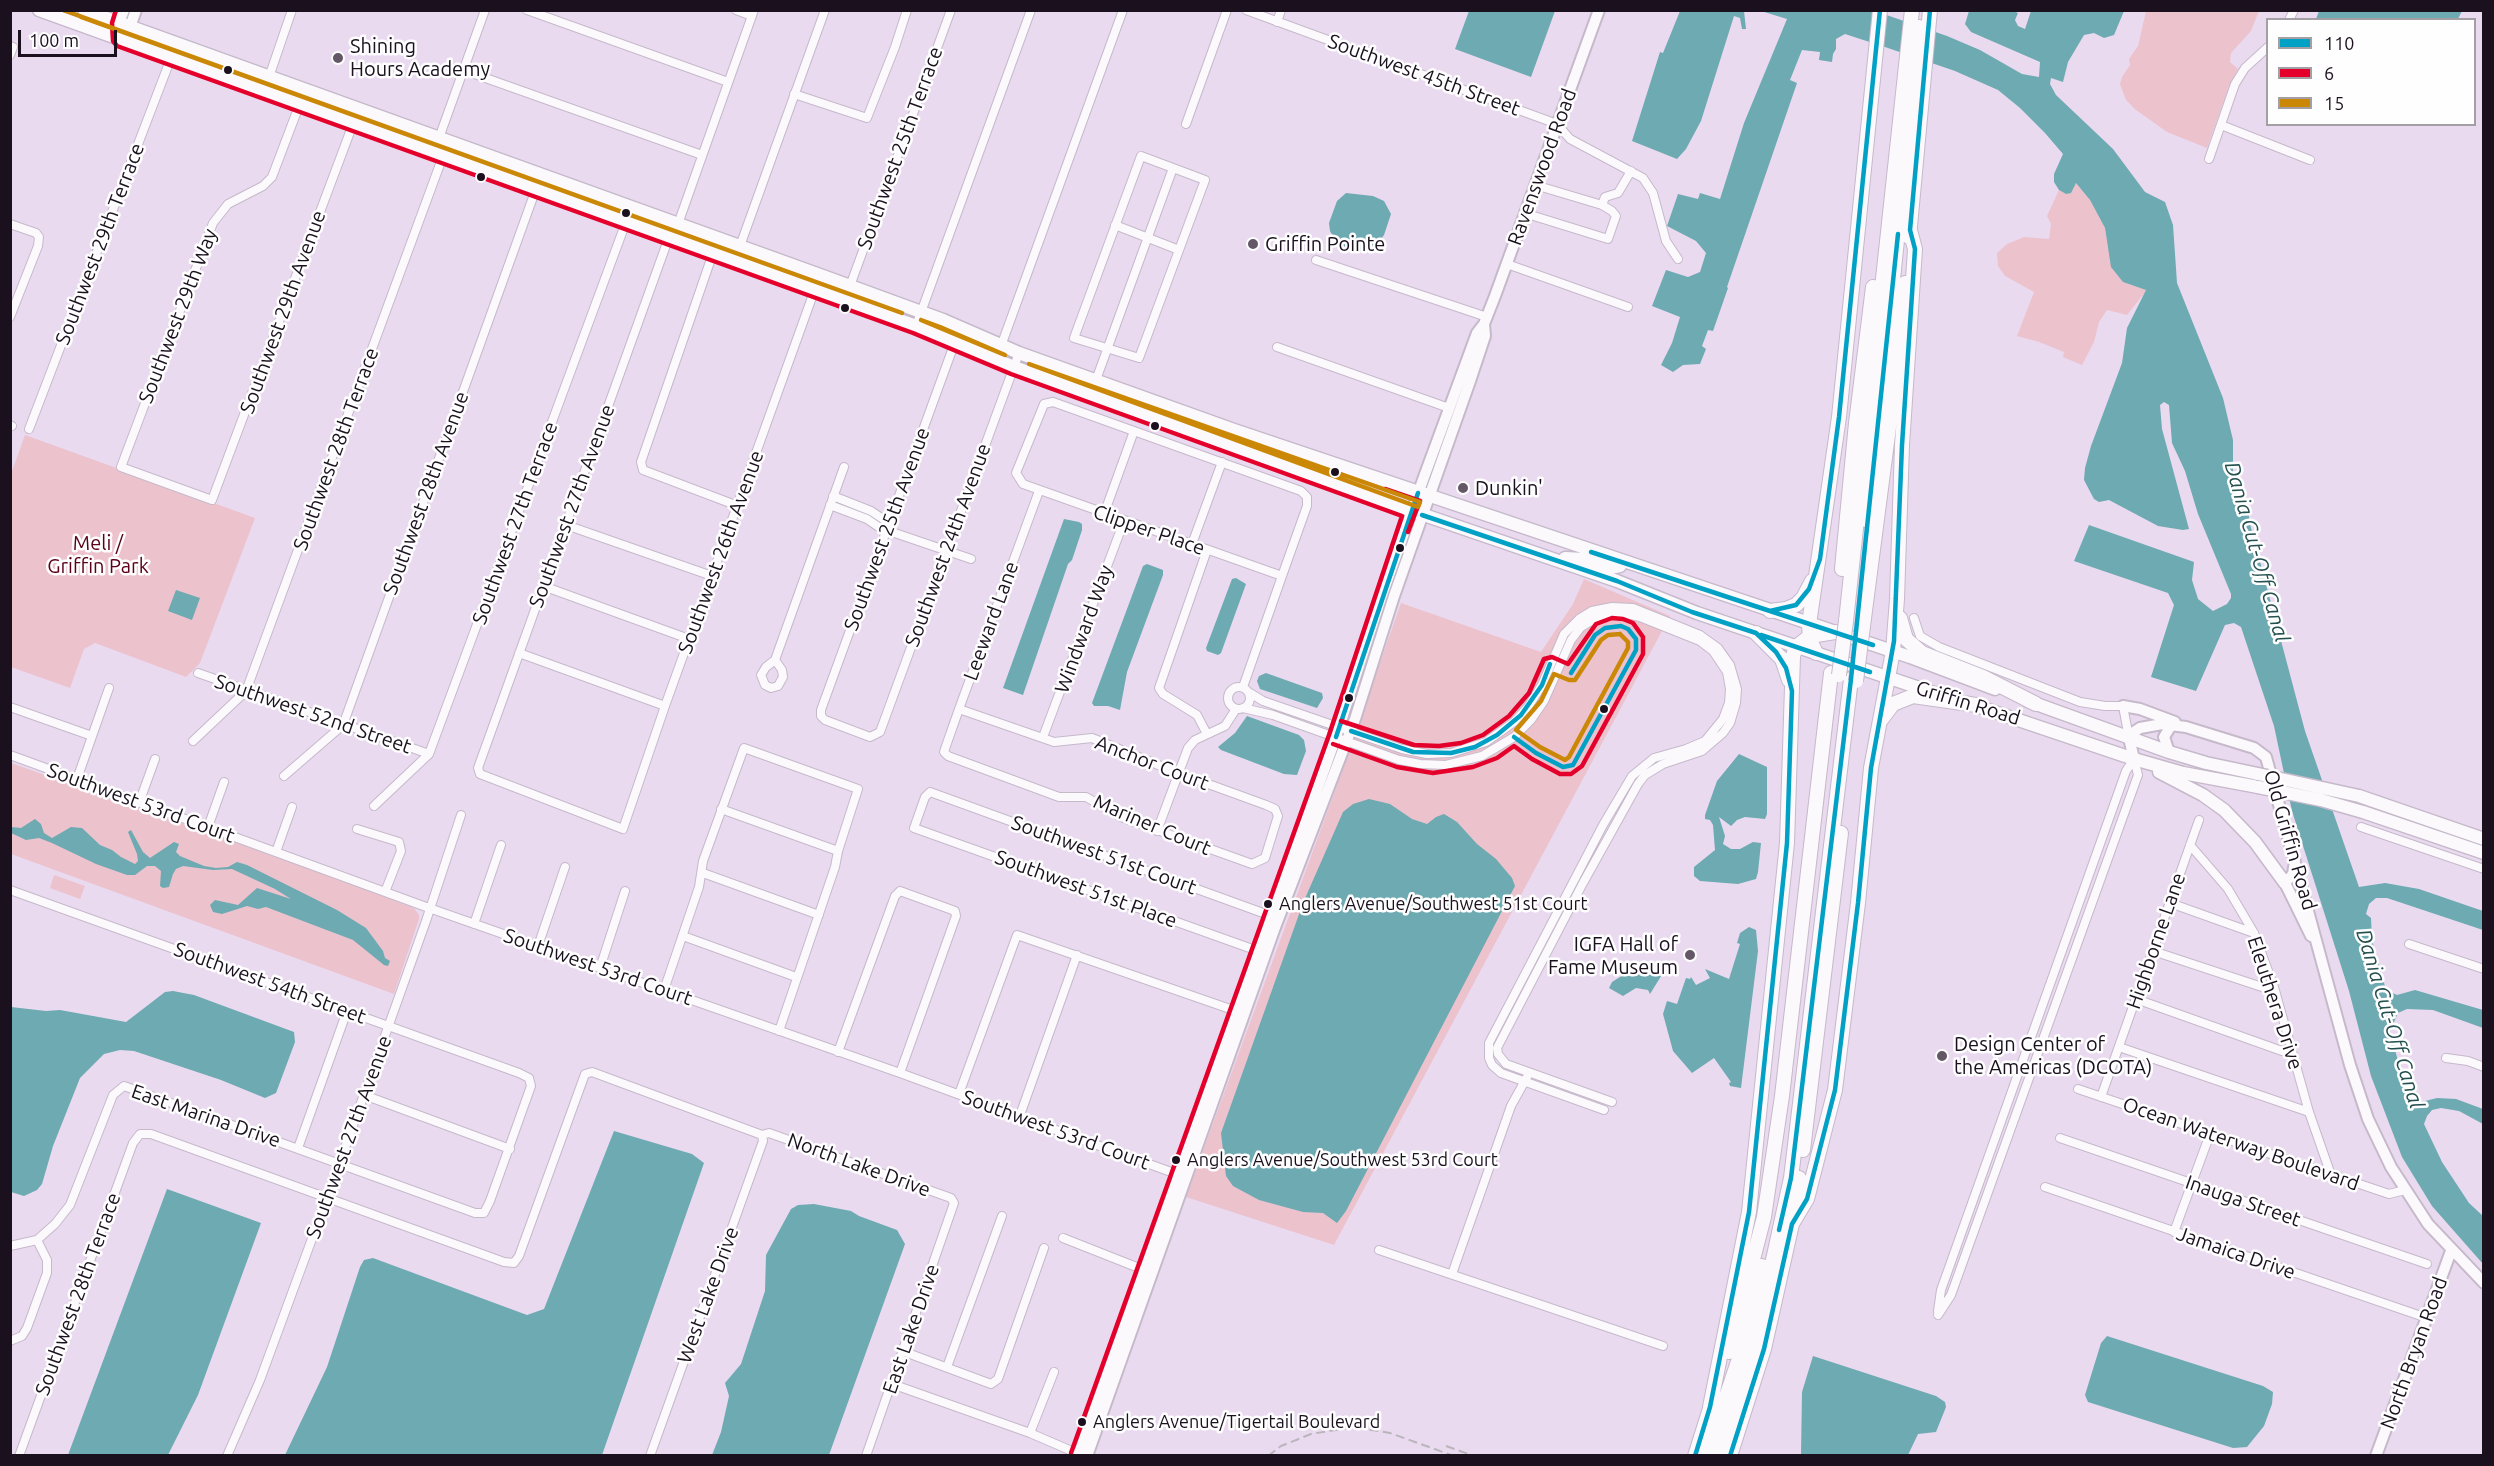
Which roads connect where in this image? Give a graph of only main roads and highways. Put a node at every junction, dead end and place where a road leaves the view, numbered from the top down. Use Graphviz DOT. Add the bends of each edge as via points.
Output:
graph roads {
  1 [pos="39,10"];
  2 [pos="84,10"];
  3 [pos="1880,10"];
  4 [pos="1905,10"];
  5 [pos="1922,12"];
  6 [pos="1912,66"];
  7 [pos="678,224"];
  8 [pos="647,229"];
  9 [pos="1910,230"];
  10 [pos="700,232"];
  11 [pos="669,237"];
  12 [pos="1088,394"];
  13 [pos="1149,400"];
  14 [pos="1149,415"];
  15 [pos="1224,426"];
  16 [pos="1546,556"];
  17 [pos="1820,559"];
  18 [pos="1622,562"];
  19 [pos="1677,580"];
  20 [pos="1617,581"];
  21 [pos="1896,609"];
  22 [pos="1770,611"];
  23 [pos="1847,625"];
  24 [pos="1810,630"];
  25 [pos="1756,633"];
  26 [pos="1796,647"];
  27 [pos="1893,651"];
  28 [pos="1816,653"];
  29 [pos="1844,677"];
  30 [pos="1887,678"];
  31 [pos="1792,691"];
  32 [pos="1976,705"];
  33 [pos="2036,705"];
  34 [pos="1880,722"];
  35 [pos="2134,759"];
  36 [pos="2484,839"];
  37 [pos="2484,853"];
  38 [pos="2285,883"];
  39 [pos="1792,1224"];
  40 [pos="1710,1407"];
  41 [pos="1695,1455"];
  42 [pos="1706,1455"];
  43 [pos="1720,1455"];
  44 [pos="1730,1455"];
  1 -- 8 [label="main road, Griffin Road"];
  2 -- 7 [label="main road"];
  3 -- 17 [label="highway" via="1839,417"];
  4 -- 6 [label="highway"];
  5 -- 6 [label="highway"];
  5 -- 6 [label="highway"];
  6 -- 9 [label="highway"];
  6 -- 23 [label="highway"];
  6 -- 23 [label="highway" via="1856,423"];
  7 -- 8 [label="main road"];
  7 -- 10 [label="main road"];
  8 -- 11 [label="main road, Griffin Road"];
  9 -- 21 [label="highway" via="1915,249 1901,456"];
  9 -- 23 [label="highway" via="1889,427"];
  10 -- 11 [label="main road"];
  10 -- 13 [label="main road"];
  11 -- 12 [label="main road, Griffin Road" via="916,326"];
  12 -- 13 [label="main road" via="1100,392 1134,404"];
  12 -- 14 [label="main road, Griffin Road"];
  13 -- 15 [label="main road"];
  14 -- 15 [label="main road" via="1162,411 1212,429"];
  14 -- 16 [label="main road, Griffin Road"];
  15 -- 18 [label="main road"];
  16 -- 18 [label="main road" via="1583,559 1610,568"];
  16 -- 20 [label="main road, Griffin Road"];
  17 -- 22 [label="highway" via="1803,598 1786,609"];
  17 -- 24 [label="highway"];
  18 -- 19 [label="main road"];
  19 -- 20 [label="main road" via="1665,583 1629,573"];
  19 -- 22 [label="main road"];
  20 -- 25 [label="main road, Griffin Road"];
  21 -- 27 [label="highway"];
  21 -- 33 [label="highway" via="1901,629 1912,647"];
  22 -- 24 [label="main road"];
  23 -- 24 [label="highway"];
  23 -- 27 [label="main road, Griffin Road"];
  23 -- 29 [label="highway"];
  23 -- 29 [label="highway, bridge"];
  24 -- 26 [label="highway"];
  24 -- 28 [label="highway"];
  25 -- 26 [label="main road, Griffin Road"];
  25 -- 31 [label="highway" via="1781,658"];
  26 -- 28 [label="main road, Griffin Road"];
  26 -- 31 [label="highway"];
  27 -- 30 [label="highway"];
  27 -- 33 [label="main road, Griffin Road"];
  28 -- 30 [label="main road, Griffin Road"];
  29 -- 39 [label="highway" via="1834,911"];
  29 -- 40 [label="highway" via="1764,1218 1736,1330"];
  29 -- 42 [label="highway" via="1772,1220 1743,1347"];
  29 -- 43 [label="highway" via="1791,1178 1753,1351"];
  30 -- 32 [label="main road, Griffin Road"];
  30 -- 34 [label="highway"];
  31 -- 40 [label="highway" via="1787,843 1749,1212"];
  32 -- 34 [label="highway" via="1917,695 1893,704"];
  32 -- 35 [label="main road, Griffin Road"];
  33 -- 36 [label="main road, Griffin Road, bridge" via="2169,752 2359,796"];
  34 -- 39 [label="highway" via="1871,768 1835,1090 1807,1199"];
  35 -- 37 [label="main road, Griffin Road, bridge" via="2321,800"];
  35 -- 38 [label="main road" via="2224,810 2259,847"];
  39 -- 44 [label="highway" via="1764,1349"];
  40 -- 41 [label="highway"];
}
